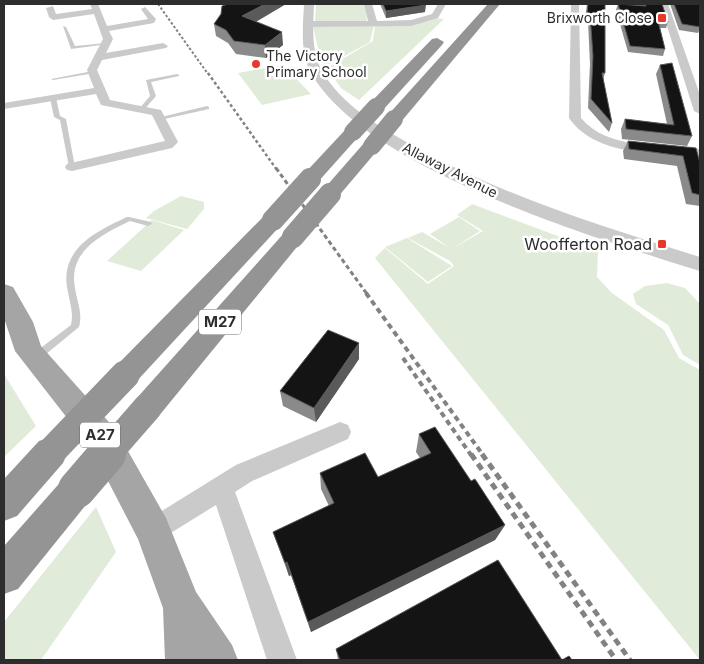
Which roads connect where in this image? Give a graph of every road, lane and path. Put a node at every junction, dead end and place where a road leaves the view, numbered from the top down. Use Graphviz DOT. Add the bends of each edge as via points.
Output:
graph roads {
  1 [pos="309,4"];
  2 [pos="368,4"];
  3 [pos="442,4"];
  4 [pos="494,4"];
  5 [pos="575,4"];
  6 [pos="664,4"];
  7 [pos="95,7"];
  8 [pos="50,8"];
  9 [pos="145,9"];
  10 [pos="372,23"];
  11 [pos="308,24"];
  12 [pos="64,27"];
  13 [pos="450,28"];
  14 [pos="104,29"];
  15 [pos="106,44"];
  16 [pos="163,46"];
  17 [pos="100,56"];
  18 [pos="684,67"];
  19 [pos="700,69"];
  20 [pos="93,72"];
  21 [pos="176,75"];
  22 [pos="53,79"];
  23 [pos="99,90"];
  24 [pos="696,90"];
  25 [pos="53,98"];
  26 [pos="4,106"];
  27 [pos="207,108"];
  28 [pos="141,110"];
  29 [pos="700,112"];
  30 [pos="160,118"];
  31 [pos="700,153"];
  32 [pos="72,167"];
  33 [pos="148,224"];
  34 [pos="700,264"];
  35 [pos="4,293"];
  36 [pos="22,350"];
  37 [pos="340,432"];
  38 [pos="222,488"];
  39 [pos="4,504"];
  40 [pos="153,531"];
  41 [pos="4,576"];
  42 [pos="182,606"];
  43 [pos="186,660"];
  44 [pos="217,660"];
  45 [pos="282,660"];
  1 -- 11 [label="street, Allaway Avenue"];
  2 -- 10 [label="street"];
  3 -- 10 [label="street" via="435,16 424,20"];
  4 -- 41 [label="highway, M27, bridge"];
  5 -- 31 [label="street" via="575,118 581,126 592,135 612,141"];
  6 -- 18 [label="street"];
  7 -- 8 [label="street" via="52,17"];
  7 -- 14 [label="street"];
  9 -- 14 [label="street" via="151,21"];
  10 -- 11 [label="street"];
  11 -- 34 [label="street, Allaway Avenue" via="308,43 319,76 340,102 374,129 418,156 482,189 590,229"];
  12 -- 15 [label="lane" via="74,48"];
  13 -- 39 [label="highway, M27, bridge"];
  14 -- 15 [label="street" via="108,39"];
  15 -- 17 [label="street"];
  16 -- 17 [label="street"];
  17 -- 20 [label="street"];
  18 -- 19 [label="street"];
  18 -- 24 [label="street"];
  20 -- 22 [label="lane"];
  20 -- 23 [label="street"];
  21 -- 28 [label="lane" via="148,81 154,96"];
  23 -- 25 [label="street"];
  23 -- 28 [label="street" via="105,104"];
  24 -- 29 [label="street"];
  25 -- 26 [label="street"];
  25 -- 32 [label="lane" via="57,116 63,119"];
  27 -- 30 [label="lane"];
  28 -- 30 [label="street" via="157,112"];
  30 -- 32 [label="street" via="172,142"];
  33 -- 36 [label="lane" via="129,218 84,244 74,258 69,281 75,303 75,327"];
  35 -- 36 [label="main road, A27" via="19,322"];
  36 -- 40 [label="main road, A27" via="104,440"];
  37 -- 38 [label="street" via="244,473"];
  38 -- 40 [label="street"];
  38 -- 45 [label="street"];
  40 -- 42 [label="main road, A27"];
  42 -- 43 [label="main road, A27"];
  42 -- 44 [label="main road, A27"];
}
